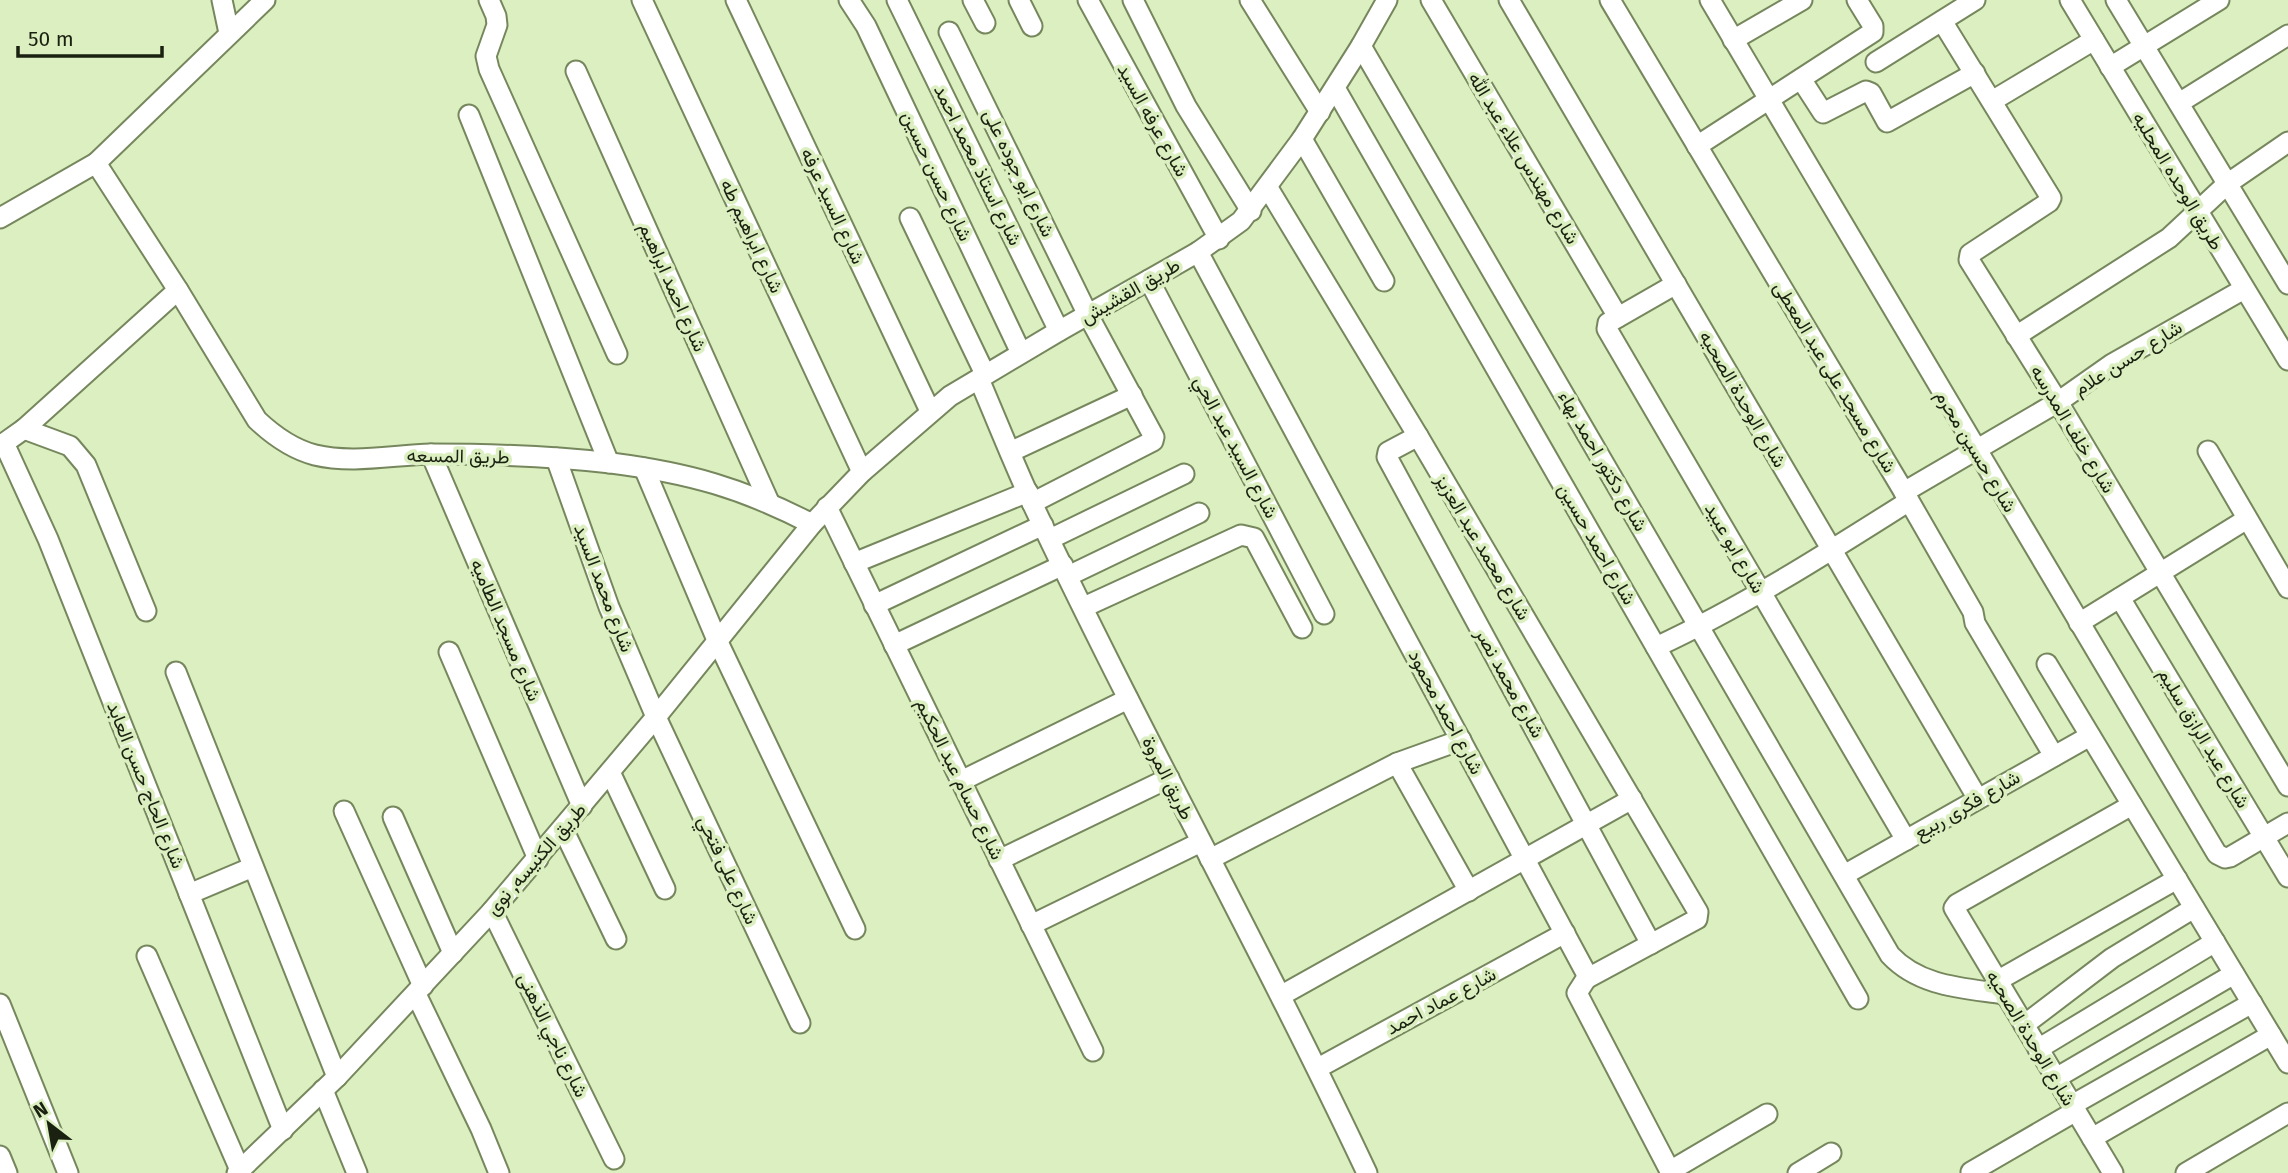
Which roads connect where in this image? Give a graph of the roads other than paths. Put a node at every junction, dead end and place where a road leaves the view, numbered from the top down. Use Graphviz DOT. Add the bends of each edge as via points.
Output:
graph roads {
  1 [pos="222,0"];
  2 [pos="265,0"];
  3 [pos="489,0"];
  4 [pos="642,0"];
  5 [pos="736,0"];
  6 [pos="849,0"];
  7 [pos="897,0"];
  8 [pos="973,0"];
  9 [pos="1019,0"];
  10 [pos="1088,0"];
  11 [pos="1133,0"];
  12 [pos="1250,0"];
  13 [pos="1387,0"];
  14 [pos="1431,0"];
  15 [pos="1509,0"];
  16 [pos="1610,0"];
  17 [pos="1710,0"];
  18 [pos="1802,0"];
  19 [pos="1857,0"];
  20 [pos="1975,0"];
  21 [pos="2070,0"];
  22 [pos="2116,0"];
  23 [pos="2219,0"];
  24 [pos="1942,21"];
  25 [pos="985,23"];
  26 [pos="1032,26"];
  27 [pos="949,32"];
  28 [pos="229,33"];
  29 [pos="2288,36"];
  30 [pos="1733,40"];
  31 [pos="2094,40"];
  32 [pos="1361,46"];
  33 [pos="2145,46"];
  34 [pos="1877,62"];
  35 [pos="2110,67"];
  36 [pos="576,71"];
  37 [pos="1975,73"];
  38 [pos="1801,79"];
  39 [pos="1335,88"];
  40 [pos="1768,100"];
  41 [pos="1992,101"];
  42 [pos="2179,103"];
  43 [pos="1321,111"];
  44 [pos="469,115"];
  45 [pos="1302,139"];
  46 [pos="2288,142"];
  47 [pos="1697,146"];
  48 [pos="96,163"];
  49 [pos="2227,184"];
  50 [pos="1268,188"];
  51 [pos="1251,211"];
  52 [pos="2198,214"];
  53 [pos="0,218"];
  54 [pos="910,218"];
  55 [pos="1219,239"];
  56 [pos="1198,252"];
  57 [pos="1149,280"];
  58 [pos="1384,281"];
  59 [pos="2288,282"];
  60 [pos="1676,284"];
  61 [pos="2244,289"];
  62 [pos="178,290"];
  63 [pos="1088,315"];
  64 [pos="1618,317"];
  65 [pos="1059,331"];
  66 [pos="2016,336"];
  67 [pos="1021,353"];
  68 [pos="617,354"];
  69 [pos="2288,360"];
  70 [pos="982,377"];
  71 [pos="1132,395"];
  72 [pos="2058,402"];
  73 [pos="930,411"];
  74 [pos="24,429"];
  75 [pos="1418,436"];
  76 [pos="2,444"];
  77 [pos="1976,450"];
  78 [pos="2207,451"];
  79 [pos="1010,452"];
  80 [pos="430,454"];
  81 [pos="556,458"];
  82 [pos="609,463"];
  83 [pos="644,468"];
  84 [pos="862,472"];
  85 [pos="1184,474"];
  86 [pos="1030,497"];
  87 [pos="1907,497"];
  88 [pos="769,502"];
  89 [pos="827,507"];
  90 [pos="1199,513"];
  91 [pos="2247,519"];
  92 [pos="812,524"];
  93 [pos="1047,532"];
  94 [pos="1832,550"];
  95 [pos="854,563"];
  96 [pos="1065,570"];
  97 [pos="2159,574"];
  98 [pos="2288,588"];
  99 [pos="1761,592"];
  100 [pos="2120,598"];
  101 [pos="874,605"];
  102 [pos="1084,607"];
  103 [pos="146,611"];
  104 [pos="1324,614"];
  105 [pos="2079,623"];
  106 [pos="1699,627"];
  107 [pos="1302,628"];
  108 [pos="717,640"];
  109 [pos="894,645"];
  110 [pos="1656,648"];
  111 [pos="449,652"];
  112 [pos="2047,664"];
  113 [pos="176,672"];
  114 [pos="1128,699"];
  115 [pos="656,717"];
  116 [pos="2090,736"];
  117 [pos="1461,740"];
  118 [pos="2054,756"];
  119 [pos="1397,763"];
  120 [pos="610,772"];
  121 [pos="1169,779"];
  122 [pos="961,781"];
  123 [pos="2288,786"];
  124 [pos="1632,799"];
  125 [pos="1978,799"];
  126 [pos="582,806"];
  127 [pos="2132,806"];
  128 [pos="344,811"];
  129 [pos="393,817"];
  130 [pos="2288,823"];
  131 [pos="1587,824"];
  132 [pos="563,828"];
  133 [pos="2264,836"];
  134 [pos="1906,840"];
  135 [pos="1206,851"];
  136 [pos="538,859"];
  137 [pos="1525,859"];
  138 [pos="999,860"];
  139 [pos="253,867"];
  140 [pos="1844,875"];
  141 [pos="2288,877"];
  142 [pos="2177,879"];
  143 [pos="665,889"];
  144 [pos="1469,891"];
  145 [pos="189,894"];
  146 [pos="2194,908"];
  147 [pos="492,911"];
  148 [pos="1031,925"];
  149 [pos="855,929"];
  150 [pos="1565,933"];
  151 [pos="616,939"];
  152 [pos="2215,942"];
  153 [pos="1651,944"];
  154 [pos="453,953"];
  155 [pos="147,956"];
  156 [pos="2234,974"];
  157 [pos="1586,979"];
  158 [pos="2001,987"];
  159 [pos="420,990"];
  160 [pos="1282,995"];
  161 [pos="1858,999"];
  162 [pos="2252,1003"];
  163 [pos="0,1004"];
  164 [pos="800,1023"];
  165 [pos="2024,1025"];
  166 [pos="2271,1034"];
  167 [pos="2038,1049"];
  168 [pos="1093,1051"];
  169 [pos="2288,1063"];
  170 [pos="1318,1068"];
  171 [pos="2056,1078"];
  172 [pos="330,1083"];
  173 [pos="2074,1108"];
  174 [pos="2288,1113"];
  175 [pos="1767,1114"];
  176 [pos="283,1130"];
  177 [pos="2092,1138"];
  178 [pos="1831,1153"];
  179 [pos="0,1156"];
  180 [pos="614,1159"];
  181 [pos="239,1171"];
  182 [pos="1671,1172"];
  183 [pos="1971,1172"];
  184 [pos="7,1173"];
  185 [pos="68,1173"];
  186 [pos="357,1173"];
  187 [pos="499,1173"];
  188 [pos="1367,1173"];
  189 [pos="1797,1173"];
  190 [pos="2113,1173"];
  191 [pos="2186,1173"];
  1 -- 28 [label="street"];
  2 -- 28 [label="street"];
  3 -- 68 [label="street" via="497,25 486,56 489,69"];
  4 -- 84 [label="street, شارع ابراهيم طه"];
  5 -- 73 [label="street, شارع السيد عرفه"];
  6 -- 67 [label="street, شارع حسن حسين" via="866,26"];
  7 -- 65 [label="street, شارع استاذ محمد احمد"];
  8 -- 25 [label="street"];
  9 -- 26 [label="street"];
  10 -- 55 [label="street, شارع عرفه السيد"];
  11 -- 51 [label="street" via="1190,113"];
  12 -- 43 [label="street"];
  13 -- 32 [label="street, طريق القشيش"];
  14 -- 64 [label="street, شارع مهندس علاء عبد الله"];
  15 -- 60 [label="street, شارع الوحدة الصحيه"];
  16 -- 47 [label="street, شارع مسجد على عبد المعطى"];
  17 -- 30 [label="street, شارع حسين محرم"];
  18 -- 30 [label="street"];
  19 -- 38 [label="street" via="1872,32"];
  20 -- 24 [label="street"];
  21 -- 31 [label="street, طريق الوحده المحليه"];
  22 -- 33 [label="street"];
  23 -- 33 [label="street"];
  24 -- 34 [label="street"];
  24 -- 37 [label="street"];
  27 -- 63 [label="street, شارع ابو جوده على"];
  28 -- 48 [label="street"];
  29 -- 42 [label="street"];
  30 -- 40 [label="street, شارع حسين محرم"];
  31 -- 35 [label="street, طريق الوحده المحليه"];
  31 -- 41 [label="street"];
  32 -- 39 [label="street, طريق القشيش"];
  32 -- 106 [label="street, شارع دكتور احمد بهاء"];
  33 -- 35 [label="street"];
  33 -- 42 [label="street"];
  35 -- 52 [label="street, طريق الوحده المحليه"];
  36 -- 88 [label="street, شارع احمد ابراهيم"];
  37 -- 38 [label="street" via="1887,122 1866,90 1823,113"];
  37 -- 41 [label="street"];
  38 -- 40 [label="street"];
  39 -- 43 [label="street, طريق القشيش"];
  39 -- 110 [label="street, شارع احمد حسين"];
  40 -- 47 [label="street"];
  40 -- 77 [label="street, شارع حسين محرم"];
  41 -- 66 [label="street, شارع خلف المدرسه" via="2051,198 1968,256"];
  42 -- 49 [label="street"];
  43 -- 45 [label="street, طريق القشيش"];
  44 -- 82 [label="street"];
  45 -- 50 [label="street, طريق القشيش"];
  45 -- 58 [label="street"];
  46 -- 49 [label="street"];
  47 -- 87 [label="street, شارع مسجد على عبد المعطى"];
  48 -- 53 [label="street"];
  48 -- 62 [label="street, طريق المسعه"];
  49 -- 52 [label="street"];
  49 -- 59 [label="street"];
  50 -- 51 [label="street, طريق القشيش"];
  50 -- 75 [label="street, شارع محمد عبد العزيز"];
  51 -- 55 [label="street, طريق القشيش"];
  52 -- 61 [label="street, طريق الوحده المحليه"];
  52 -- 66 [label="street" via="2169,238"];
  54 -- 70 [label="street, طريق المروة"];
  55 -- 56 [label="street, طريق القشيش"];
  56 -- 57 [label="street, طريق القشيش"];
  56 -- 117 [label="street, شارع احمد محمود"];
  57 -- 63 [label="street, طريق القشيش"];
  57 -- 104 [label="street, شارع السيد عبد الحي"];
  60 -- 64 [label="street"];
  60 -- 94 [label="street, شارع الوحدة الصحيه"];
  61 -- 69 [label="street, طريق الوحده المحليه"];
  61 -- 72 [label="street, شارع حسن علام" via="2112,363"];
  62 -- 74 [label="street"];
  62 -- 80 [label="street, طريق المسعه" via="257,420 273,435 314,455 337,458"];
  63 -- 65 [label="street, طريق القشيش"];
  63 -- 71 [label="street, شارع ابو جوده على"];
  64 -- 99 [label="street, شارع ابو عبيد" via="1607,329"];
  65 -- 67 [label="street, طريق القشيش"];
  66 -- 72 [label="street, شارع خلف المدرسه"];
  67 -- 70 [label="street, طريق القشيش"];
  70 -- 73 [label="street, طريق القشيش"];
  70 -- 79 [label="street, طريق المروة"];
  71 -- 79 [label="street"];
  71 -- 86 [label="street, شارع ابو جوده على" via="1153,441"];
  72 -- 77 [label="street, شارع حسن علام"];
  72 -- 97 [label="street, شارع خلف المدرسه"];
  73 -- 84 [label="street, طريق القشيش"];
  74 -- 76 [label="street"];
  74 -- 103 [label="street" via="70,446 86,465"];
  75 -- 124 [label="street, شارع محمد عبد العزيز"];
  75 -- 131 [label="street, شارع محمد نصر" via="1388,452 1387,457"];
  76 -- 145 [label="street, شارع الحاج حسن العابد" via="48,539"];
  77 -- 87 [label="street, شارع حسن علام"];
  77 -- 105 [label="street, شارع حسين محرم"];
  78 -- 91 [label="street"];
  79 -- 86 [label="street, طريق المروة"];
  80 -- 81 [label="street, طريق المسعه"];
  80 -- 126 [label="street, شارع مسجد الطاميه"];
  81 -- 82 [label="street, طريق المسعه"];
  81 -- 115 [label="street, شارع محمد السيد" via="609,607"];
  82 -- 83 [label="street, طريق المسعه"];
  83 -- 88 [label="street, طريق المسعه" via="708,480"];
  83 -- 108 [label="street"];
  84 -- 89 [label="street, طريق القشيش"];
  85 -- 93 [label="street"];
  86 -- 93 [label="street, طريق المروة"];
  86 -- 95 [label="street"];
  87 -- 94 [label="street, شارع حسن علام"];
  87 -- 118 [label="street, شارع مسجد على عبد المعطى"];
  88 -- 92 [label="street, طريق المسعه"];
  89 -- 92 [label="street, طريق القشيش"];
  89 -- 95 [label="street, شارع حسام عبد الحكيم"];
  90 -- 96 [label="street"];
  91 -- 97 [label="street"];
  91 -- 98 [label="street"];
  92 -- 108 [label="street, طريق الكنيسه, نوى"];
  93 -- 96 [label="street, طريق المروة"];
  93 -- 101 [label="street"];
  94 -- 99 [label="street, شارع حسن علام"];
  94 -- 125 [label="street, شارع الوحدة الصحيه"];
  95 -- 101 [label="street, شارع حسام عبد الحكيم"];
  96 -- 102 [label="street, طريق المروة"];
  96 -- 109 [label="street"];
  97 -- 100 [label="street"];
  97 -- 123 [label="street, شارع خلف المدرسه"];
  99 -- 106 [label="street, شارع حسن علام"];
  99 -- 134 [label="street, شارع ابو عبيد"];
  100 -- 105 [label="street"];
  100 -- 133 [label="street, شارع عبد الرازق سليم"];
  101 -- 109 [label="street, شارع حسام عبد الحكيم"];
  102 -- 107 [label="street" via="1241,535 1254,538"];
  102 -- 114 [label="street, طريق المروة"];
  105 -- 133 [label="street, شارع حسين محرم" via="2217,854 2230,857"];
  106 -- 110 [label="street, شارع حسن علام"];
  106 -- 140 [label="street, شارع دكتور احمد بهاء"];
  108 -- 115 [label="street, طريق الكنيسه, نوى"];
  108 -- 149 [label="street"];
  109 -- 122 [label="street, شارع حسام عبد الحكيم"];
  110 -- 161 [label="street, شارع احمد حسين"];
  111 -- 136 [label="street"];
  112 -- 116 [label="street"];
  113 -- 139 [label="street"];
  114 -- 121 [label="street, طريق المروة"];
  114 -- 122 [label="street"];
  115 -- 120 [label="street, طريق الكنيسه, نوى"];
  115 -- 164 [label="street, شارع على فتحي"];
  116 -- 118 [label="street, شارع فكرى ربيع"];
  116 -- 127 [label="street"];
  117 -- 119 [label="street"];
  117 -- 137 [label="street, شارع احمد محمود"];
  118 -- 125 [label="street, شارع فكرى ربيع"];
  119 -- 135 [label="street"];
  119 -- 144 [label="street"];
  120 -- 126 [label="street, طريق الكنيسه, نوى"];
  120 -- 143 [label="street"];
  121 -- 135 [label="street, طريق المروة"];
  121 -- 138 [label="street"];
  122 -- 138 [label="street, شارع حسام عبد الحكيم"];
  124 -- 131 [label="street"];
  124 -- 153 [label="street, شارع محمد عبد العزيز" via="1699,915"];
  125 -- 134 [label="street, شارع فكرى ربيع"];
  126 -- 132 [label="street, طريق الكنيسه, نوى"];
  127 -- 142 [label="street"];
  127 -- 158 [label="street, شارع الوحدة الصحيه" via="1957,904 1954,911"];
  128 -- 159 [label="street"];
  129 -- 154 [label="street"];
  130 -- 133 [label="street, شارع حسين محرم"];
  131 -- 137 [label="street"];
  131 -- 153 [label="street, شارع محمد نصر"];
  132 -- 136 [label="street, طريق الكنيسه, نوى"];
  132 -- 151 [label="street"];
  133 -- 141 [label="street, شارع عبد الرازق سليم"];
  134 -- 140 [label="street, شارع فكرى ربيع"];
  135 -- 148 [label="street"];
  135 -- 160 [label="street, طريق المروة"];
  136 -- 147 [label="street, طريق الكنيسه, نوى"];
  137 -- 144 [label="street"];
  137 -- 150 [label="street, شارع احمد محمود"];
  138 -- 148 [label="street, شارع حسام عبد الحكيم"];
  139 -- 145 [label="street"];
  139 -- 172 [label="street"];
  140 -- 158 [label="street, شارع دكتور احمد بهاء" via="1900,965 1939,984"];
  142 -- 146 [label="street"];
  142 -- 158 [label="street"];
  144 -- 160 [label="street"];
  145 -- 176 [label="street, شارع الحاج حسن العابد"];
  146 -- 152 [label="street"];
  146 -- 165 [label="street" via="2112,958"];
  147 -- 154 [label="street, طريق الكنيسه, نوى"];
  147 -- 180 [label="street, شارع ناجي الذهنى"];
  148 -- 168 [label="street, شارع حسام عبد الحكيم"];
  150 -- 157 [label="street, شارع احمد محمود"];
  150 -- 170 [label="street, شارع عماد احمد"];
  152 -- 156 [label="street"];
  152 -- 167 [label="street"];
  153 -- 157 [label="street"];
  154 -- 159 [label="street, طريق الكنيسه, نوى"];
  155 -- 181 [label="street"];
  156 -- 162 [label="street"];
  156 -- 171 [label="street"];
  157 -- 182 [label="street, شارع احمد محمود" via="1577,993"];
  158 -- 165 [label="street, شارع الوحدة الصحيه"];
  159 -- 172 [label="street, طريق الكنيسه, نوى"];
  159 -- 187 [label="street"];
  160 -- 170 [label="street, طريق المروة"];
  162 -- 166 [label="street"];
  162 -- 173 [label="street"];
  163 -- 185 [label="street"];
  165 -- 167 [label="street, شارع الوحدة الصحيه"];
  166 -- 169 [label="street"];
  166 -- 177 [label="street"];
  167 -- 171 [label="street, شارع الوحدة الصحيه"];
  170 -- 188 [label="street, طريق المروة"];
  171 -- 173 [label="street, شارع الوحدة الصحيه"];
  172 -- 176 [label="street, طريق الكنيسه, نوى"];
  172 -- 186 [label="street"];
  173 -- 177 [label="street, شارع الوحدة الصحيه"];
  173 -- 183 [label="street"];
  174 -- 191 [label="street"];
  175 -- 182 [label="street"];
  176 -- 181 [label="street, طريق الكنيسه, نوى"];
  177 -- 190 [label="street, شارع الوحدة الصحيه"];
  178 -- 189 [label="street"];
  179 -- 184 [label="street"];
}
